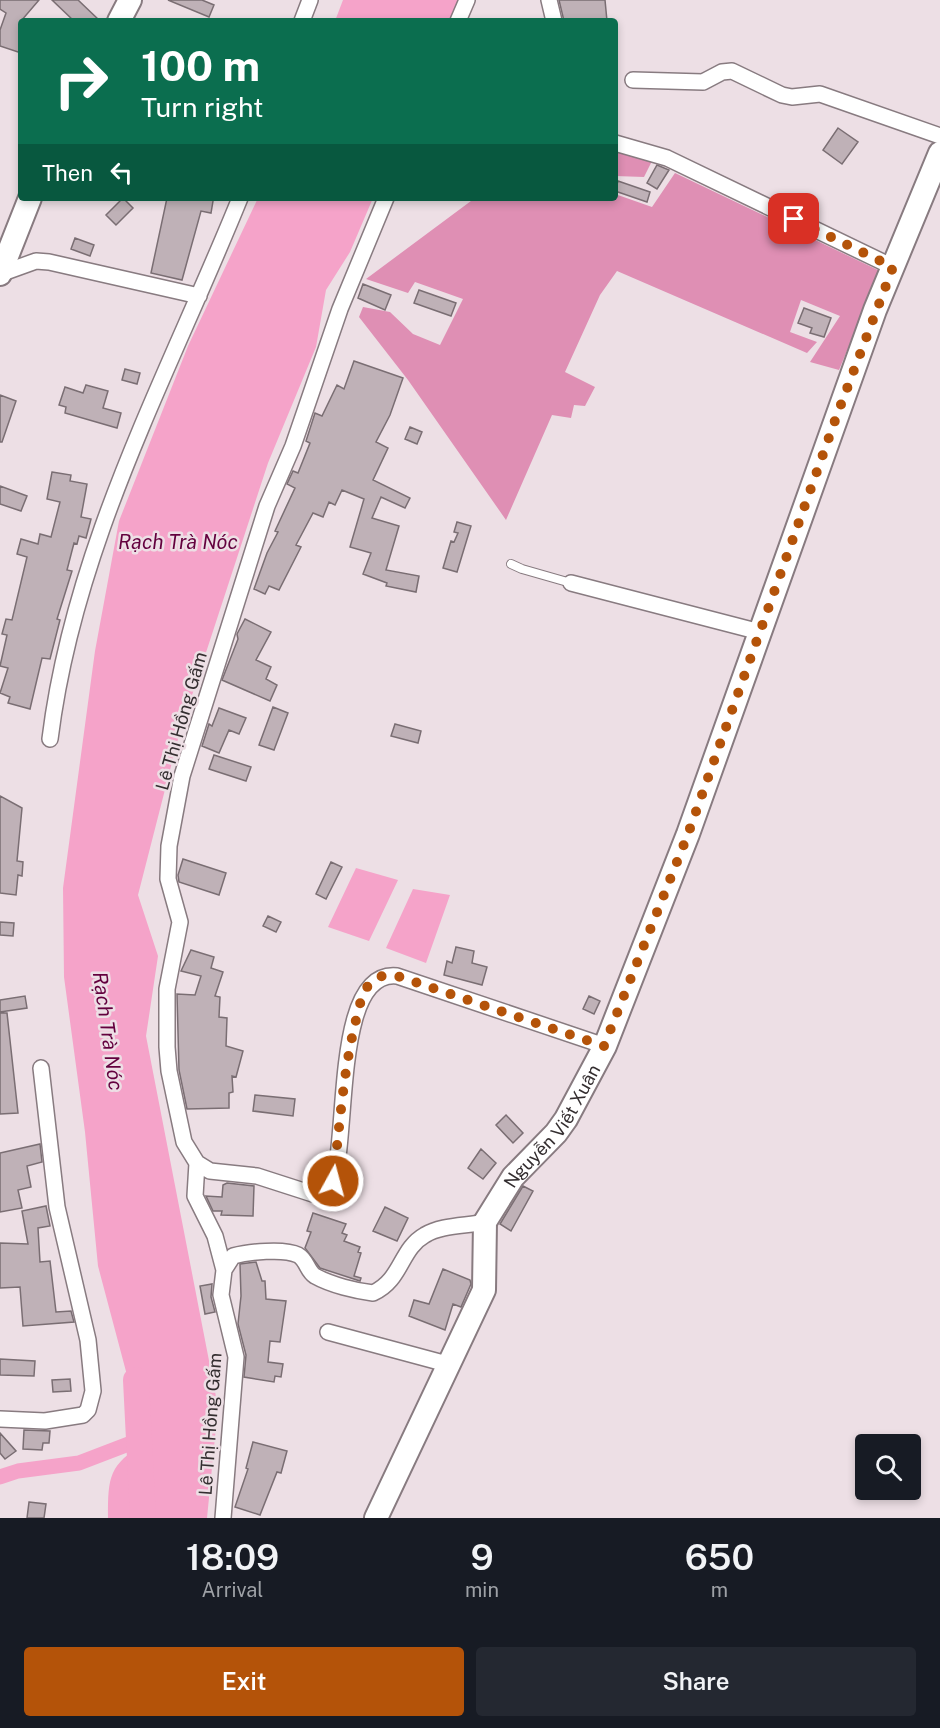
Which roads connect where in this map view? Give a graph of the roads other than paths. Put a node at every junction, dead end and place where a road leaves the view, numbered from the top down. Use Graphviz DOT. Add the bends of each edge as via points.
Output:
graph roads {
  1 [pos="130,0"];
  2 [pos="310,0"];
  3 [pos="467,0"];
  4 [pos="549,0"];
  5 [pos="121,18"];
  6 [pos="303,18"];
  7 [pos="459,18"];
  8 [pos="553,18"];
  9 [pos="633,80"];
  10 [pos="940,136"];
  11 [pos="618,144"];
  12 [pos="940,153"];
  13 [pos="29,201"];
  14 [pos="239,201"];
  15 [pos="385,201"];
  16 [pos="893,267"];
  17 [pos="2,268"];
  18 [pos="199,296"];
  19 [pos="511,564"];
  20 [pos="572,583"];
  21 [pos="760,632"];
  22 [pos="50,739"];
  23 [pos="604,1046"];
  24 [pos="41,1068"];
  25 [pos="197,1163"];
  26 [pos="485,1222"];
  27 [pos="224,1270"];
  28 [pos="328,1332"];
  29 [pos="447,1364"];
  30 [pos="0,1419"];
  31 [pos="223,1518"];
  32 [pos="376,1518"];
  1 -- 5 [label="street"];
  2 -- 6 [label="street"];
  3 -- 7 [label="street"];
  4 -- 8 [label="street"];
  9 -- 10 [label="street" via="697,83 732,71 782,94 820,94"];
  11 -- 16 [label="street" via="667,158"];
  12 -- 16 [label="street, Nguyễn Viết Xuân"];
  13 -- 17 [label="street"];
  14 -- 18 [label="street"];
  15 -- 25 [label="street, Lê Thị Hồng Gấm" via="267,506 182,776 169,846 168,879 180,922 167,989 166,1047 178,1118 188,1151"];
  16 -- 21 [label="street, Nguyễn Viết Xuân"];
  17 -- 18 [label="street" via="49,262"];
  18 -- 22 [label="street" via="147,408 78,600 60,673"];
  19 -- 20 [label="lane"];
  20 -- 21 [label="street"];
  21 -- 23 [label="street, Nguyễn Viết Xuân" via="688,834"];
  23 -- 25 [label="street" via="386,975 368,986 350,1041 330,1189 316,1194 257,1176 210,1171"];
  23 -- 26 [label="street, Nguyễn Viết Xuân" via="566,1119 513,1178"];
  24 -- 30 [label="street" via="57,1207 88,1340 93,1391 83,1415 45,1421"];
  25 -- 27 [label="street, Lê Thị Hồng Gấm" via="195,1196 214,1236"];
  26 -- 27 [label="street" via="426,1234 414,1243 392,1281 373,1293 316,1276 307,1262 290,1253 250,1252 233,1256"];
  26 -- 29 [label="street" via="484,1290"];
  27 -- 31 [label="street, Lê Thị Hồng Gấm" via="221,1295 234,1343 236,1373"];
  28 -- 29 [label="street"];
  29 -- 32 [label="street"];
}
